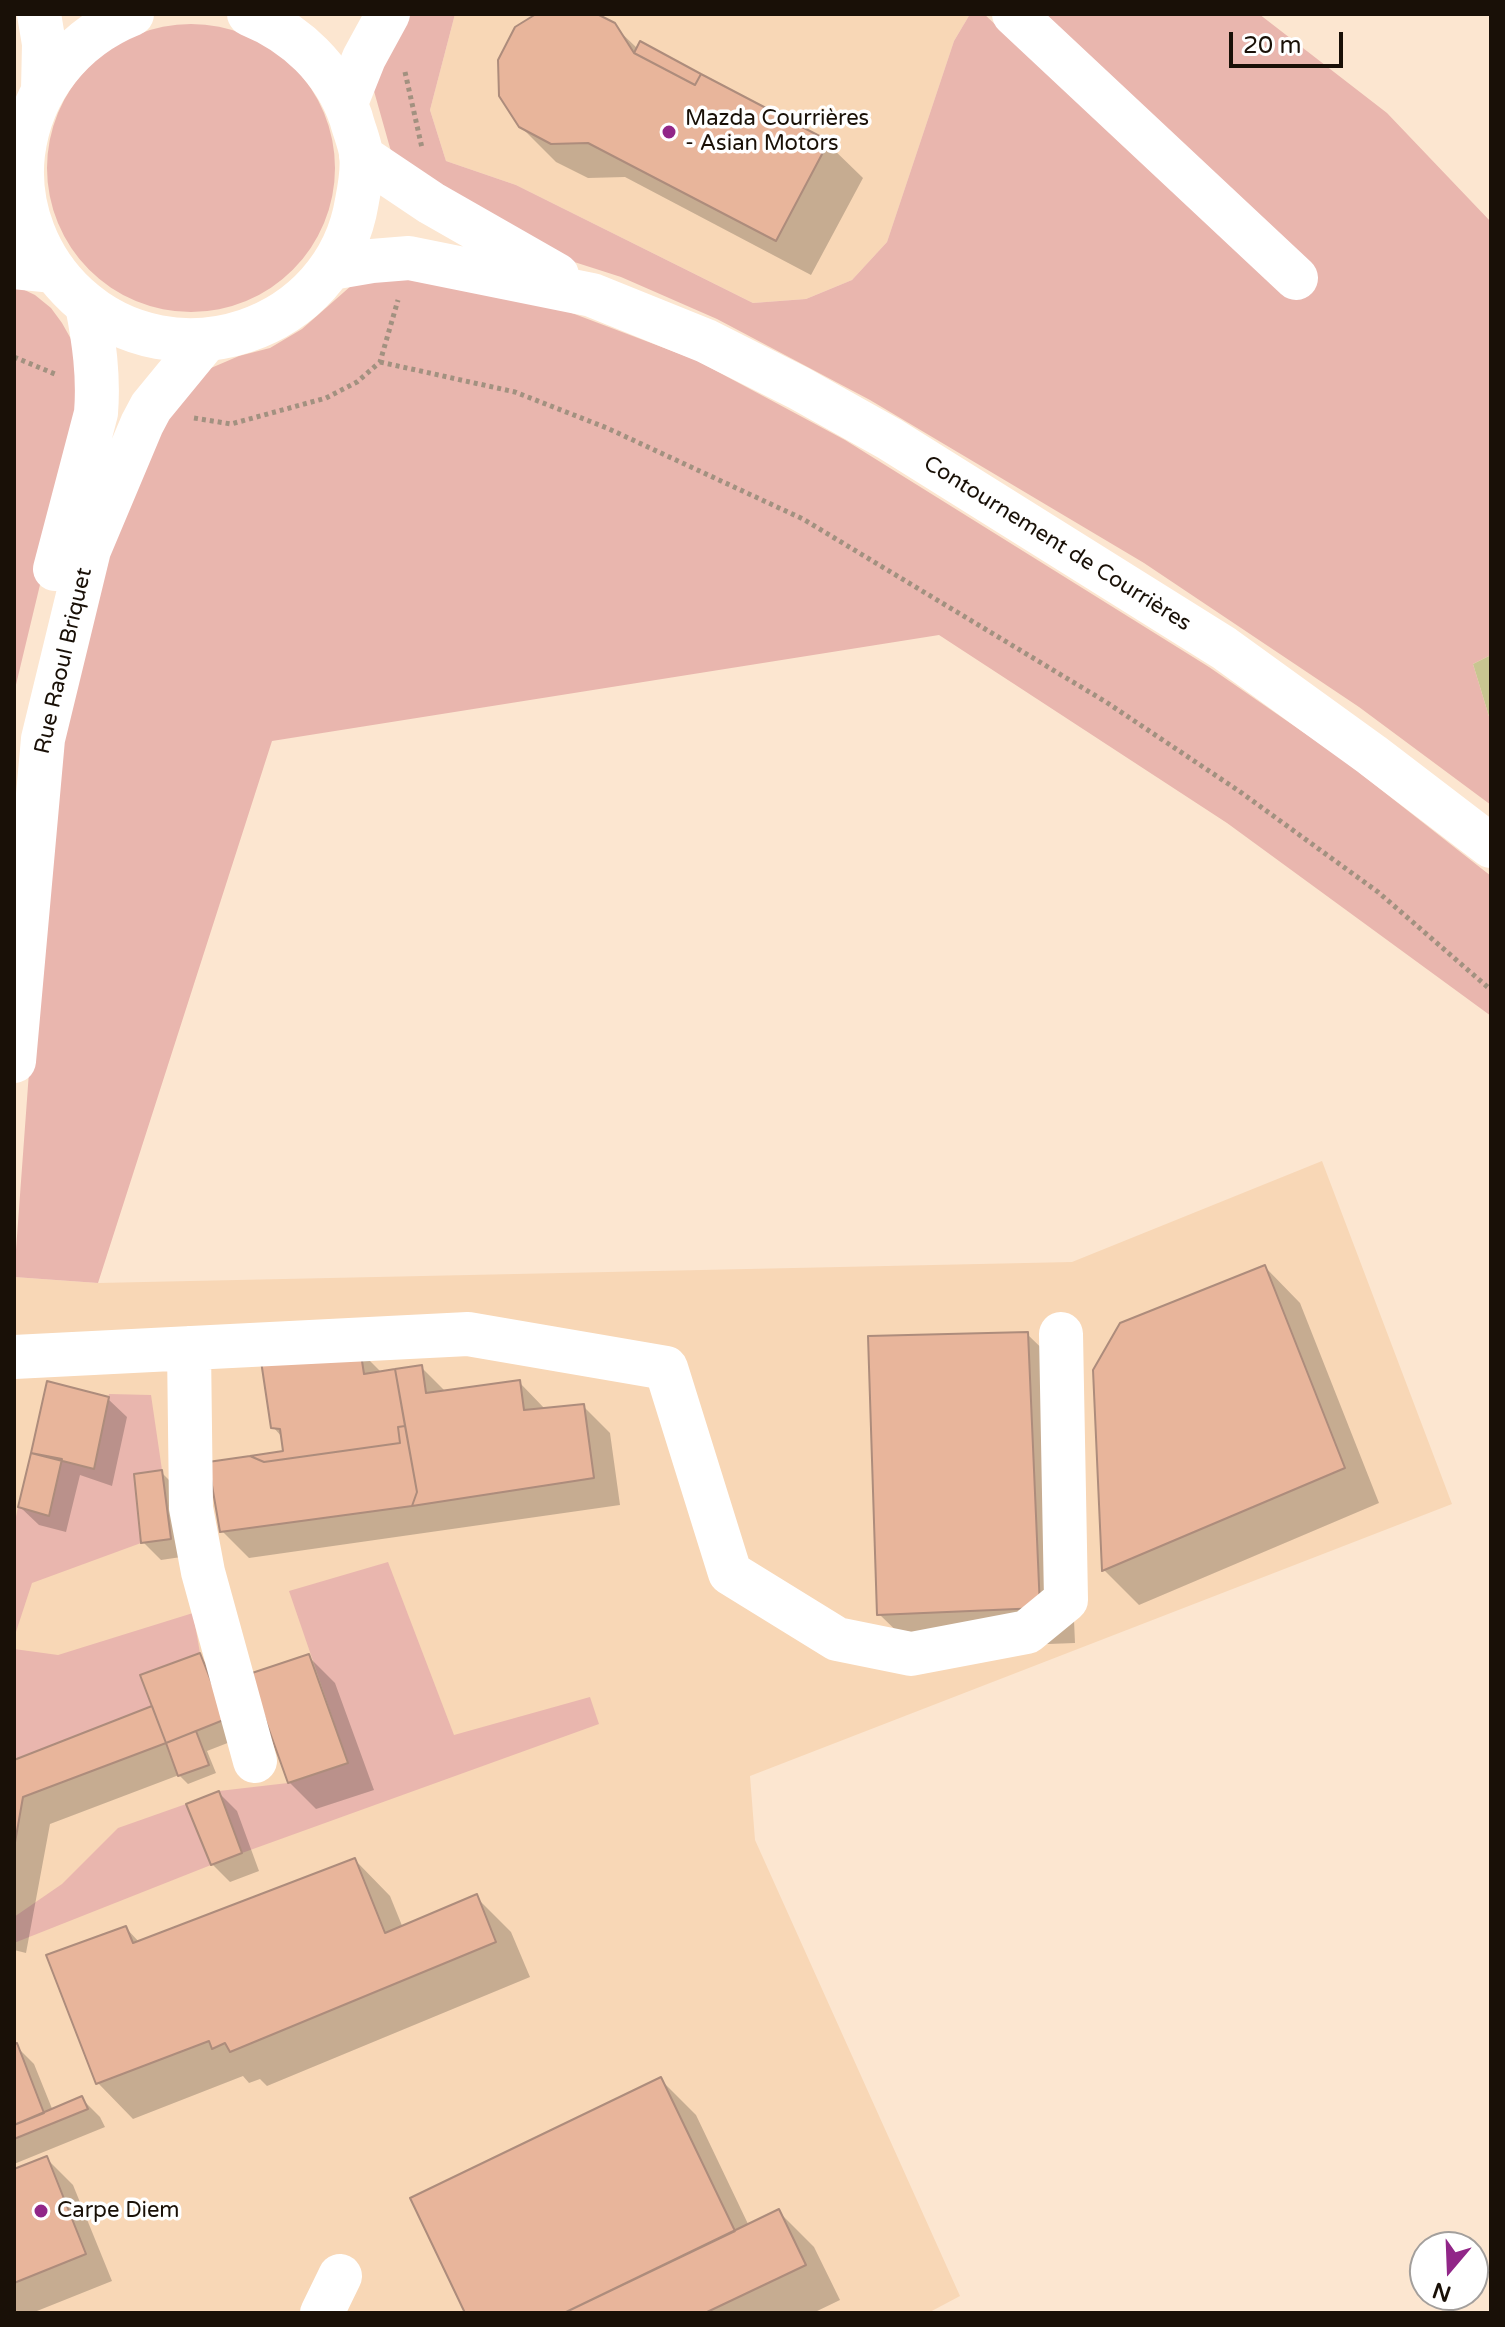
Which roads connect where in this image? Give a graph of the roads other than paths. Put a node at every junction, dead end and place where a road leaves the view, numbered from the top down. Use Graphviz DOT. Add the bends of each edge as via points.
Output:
graph roads {
  1 [pos="39,14"];
  2 [pos="132,14"];
  3 [pos="388,14"];
  4 [pos="1014,14"];
  5 [pos="269,17"];
  6 [pos="43,90"];
  7 [pos="346,103"];
  8 [pos="361,156"];
  9 [pos="18,166"];
  10 [pos="331,268"];
  11 [pos="34,269"];
  12 [pos="1296,278"];
  13 [pos="592,295"];
  14 [pos="87,305"];
  15 [pos="206,340"];
  16 [pos="14,733"];
  17 [pos="1491,846"];
  18 [pos="14,1061"];
  19 [pos="1061,1334"];
  20 [pos="189,1348"];
  21 [pos="14,1357"];
  22 [pos="255,1761"];
  1 -- 6 [label="main road"];
  2 -- 6 [label="main road" via="82,43"];
  3 -- 7 [label="main road"];
  4 -- 12 [label="main road"];
  5 -- 7 [label="main road" via="314,56"];
  6 -- 9 [label="main road"];
  7 -- 8 [label="main road"];
  8 -- 10 [label="main road" via="350,235"];
  8 -- 13 [label="main road, Contournement de Courrières" via="431,203"];
  9 -- 11 [label="main road" via="35,237"];
  10 -- 13 [label="main road, Contournement de Courrières" via="409,258"];
  10 -- 15 [label="main road" via="281,315 232,336"];
  11 -- 14 [label="main road"];
  13 -- 17 [label="main road, Contournement de Courrières" via="706,341 799,388 996,504 1224,648"];
  14 -- 15 [label="main road" via="143,334"];
  14 -- 16 [label="main road, Rue Raoul Briquet" via="95,349 96,413"];
  15 -- 18 [label="main road, Rue Raoul Briquet" via="142,424 89,550 77,594 43,739"];
  19 -- 20 [label="main road" via="1066,1600 1027,1632 911,1654 837,1639 730,1573 666,1368 468,1334"];
  20 -- 21 [label="main road"];
  20 -- 22 [label="main road" via="191,1508 203,1572"];
}
